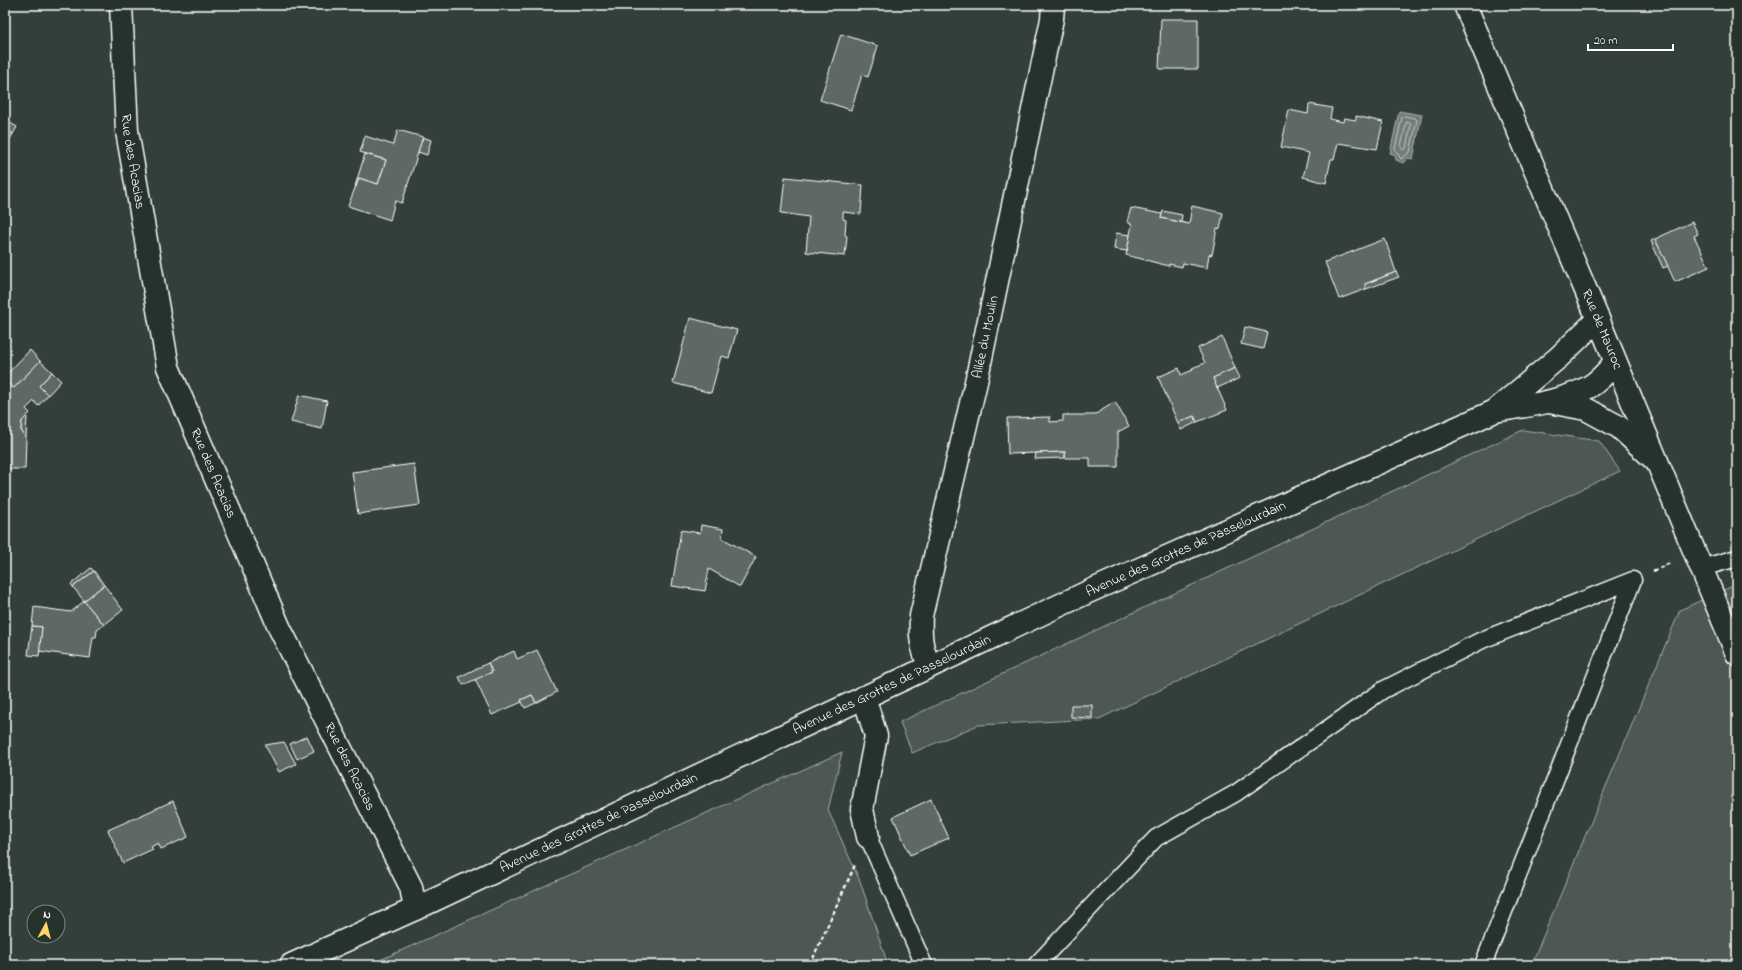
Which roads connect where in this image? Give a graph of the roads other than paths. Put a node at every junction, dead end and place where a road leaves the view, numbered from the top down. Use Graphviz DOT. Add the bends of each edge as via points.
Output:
graph roads {
  1 [pos="121,5"];
  2 [pos="1054,5"];
  3 [pos="1465,5"];
  4 [pos="1598,319"];
  5 [pos="1616,362"];
  6 [pos="1548,402"];
  7 [pos="1495,411"];
  8 [pos="1656,462"];
  9 [pos="1737,558"];
  10 [pos="1697,560"];
  11 [pos="1737,654"];
  12 [pos="930,666"];
  13 [pos="864,697"];
  14 [pos="868,837"];
  15 [pos="415,909"];
  16 [pos="291,965"];
  17 [pos="924,965"];
  18 [pos="1036,965"];
  19 [pos="1483,965"];
  1 -- 15 [label="street, Rue des Acacias" via="127,131 168,367 280,629 412,887"];
  2 -- 12 [label="street, Allée du Moulin" via="976,382 921,616 920,635 924,655"];
  3 -- 4 [label="street, Rue de Mauroc"];
  4 -- 5 [label="street, Rue de Mauroc"];
  4 -- 7 [label="street, Avenue des Grottes de Passelourdain" via="1559,357"];
  5 -- 6 [label="street, Avenue des Grottes de Passelourdain" via="1589,387"];
  5 -- 8 [label="street, Rue de Mauroc"];
  6 -- 7 [label="street, Avenue des Grottes de Passelourdain"];
  6 -- 8 [label="street, Avenue des Grottes de Passelourdain" via="1592,412 1619,427"];
  7 -- 12 [label="street, Avenue des Grottes de Passelourdain" via="1088,592"];
  8 -- 10 [label="street, Rue de Mauroc"];
  9 -- 10 [label="lane"];
  10 -- 11 [label="street, Rue de Mauroc"];
  12 -- 13 [label="street, Avenue des Grottes de Passelourdain"];
  13 -- 14 [label="street" via="876,736 862,809"];
  13 -- 15 [label="street, Avenue des Grottes de Passelourdain"];
  14 -- 17 [label="lane"];
  15 -- 16 [label="street, Avenue des Grottes de Passelourdain"];
  18 -- 19 [label="lane" via="1156,838 1236,793 1383,690 1482,640 1633,580"];
}
